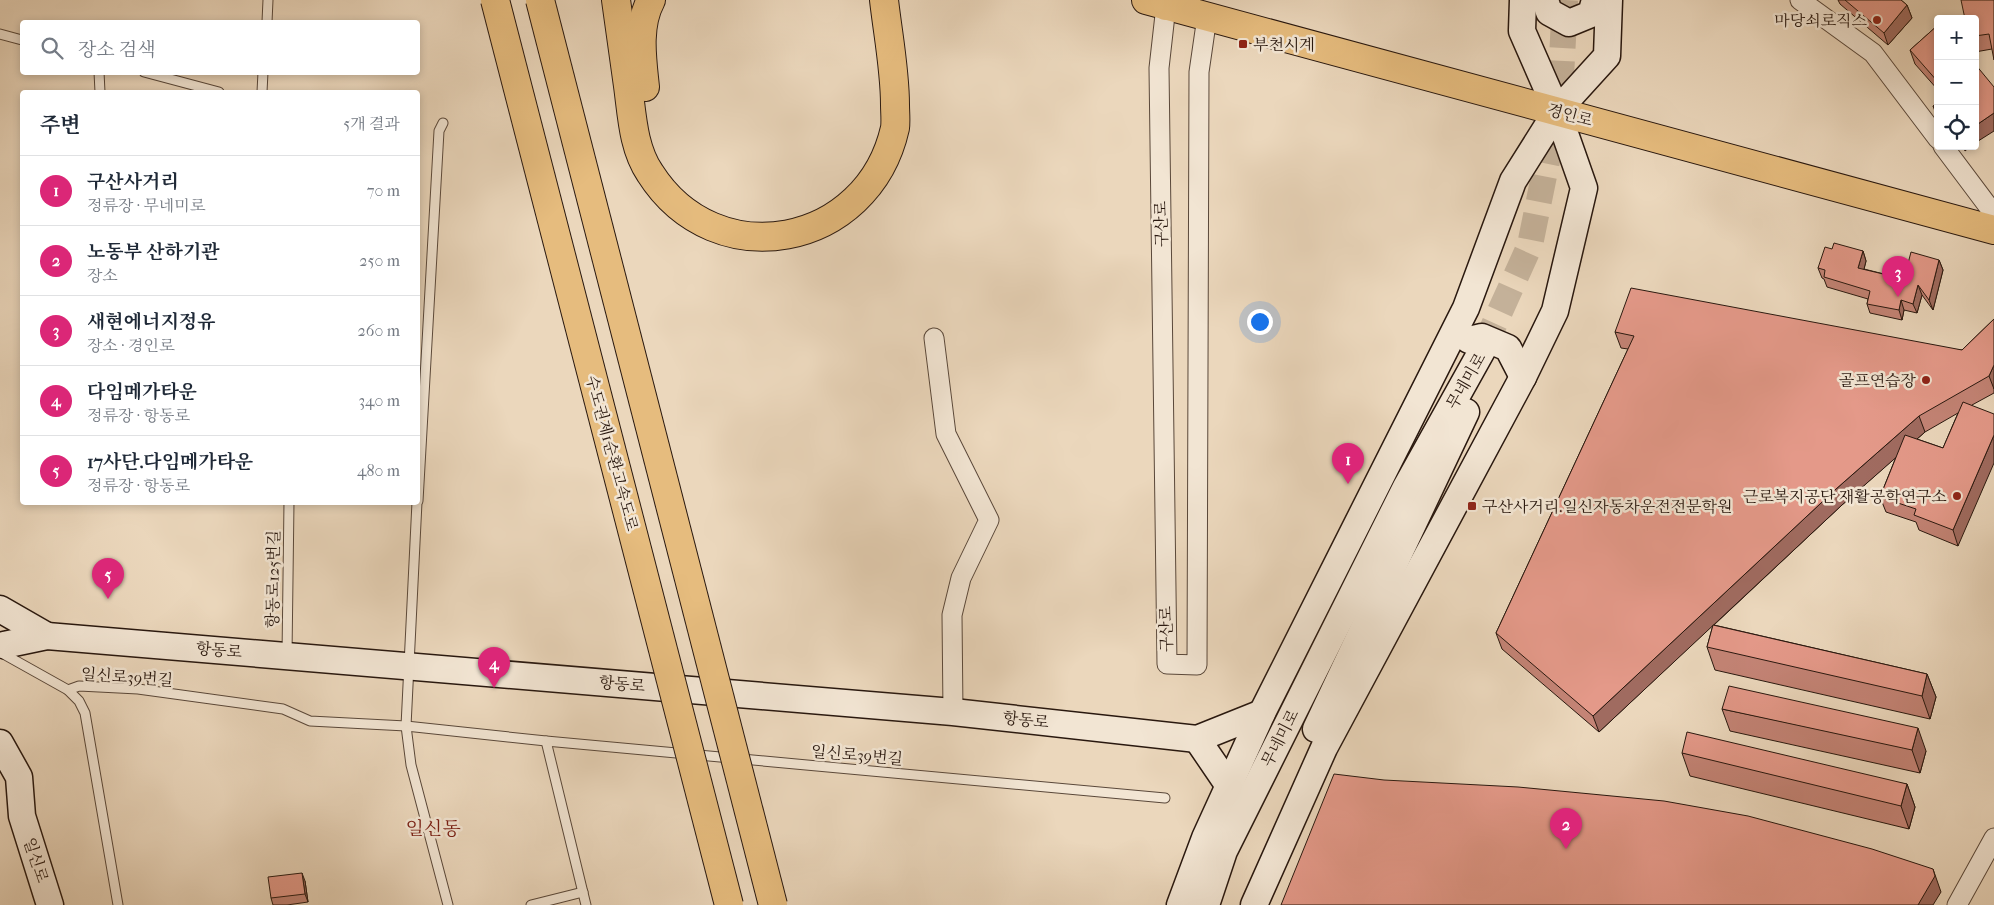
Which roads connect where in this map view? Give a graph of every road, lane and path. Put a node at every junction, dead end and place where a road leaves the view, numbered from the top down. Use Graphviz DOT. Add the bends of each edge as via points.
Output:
graph roads {
  1 [pos="268,0"];
  2 [pos="495,0"];
  3 [pos="540,0"];
  4 [pos="616,0"];
  5 [pos="651,0"];
  6 [pos="869,0"];
  7 [pos="884,0"];
  8 [pos="1522,0"];
  9 [pos="1545,0"];
  10 [pos="1595,0"];
  11 [pos="1609,0"];
  12 [pos="1800,0"];
  13 [pos="1160,1"];
  14 [pos="1207,16"];
  15 [pos="266,20"];
  16 [pos="0,34"];
  17 [pos="20,39"];
  18 [pos="99,75"];
  19 [pos="155,75"];
  20 [pos="263,75"];
  21 [pos="100,90"];
  22 [pos="212,90"];
  23 [pos="262,90"];
  24 [pos="887,91"];
  25 [pos="1557,111"];
  26 [pos="443,123"];
  27 [pos="1934,134"];
  28 [pos="1946,150"];
  29 [pos="1994,214"];
  30 [pos="1994,230"];
  31 [pos="934,338"];
  32 [pos="1442,357"];
  33 [pos="1523,378"];
  34 [pos="420,451"];
  35 [pos="289,505"];
  36 [pos="417,505"];
  37 [pos="0,610"];
  38 [pos="47,636"];
  39 [pos="1,650"];
  40 [pos="287,655"];
  41 [pos="408,666"];
  42 [pos="68,690"];
  43 [pos="954,712"];
  44 [pos="1262,713"];
  45 [pos="406,726"];
  46 [pos="1197,739"];
  47 [pos="546,741"];
  48 [pos="0,743"];
  49 [pos="1229,786"];
  50 [pos="0,791"];
  51 [pos="1165,798"];
  52 [pos="22,816"];
  53 [pos="1994,838"];
  54 [pos="583,892"];
  55 [pos="50,905"];
  56 [pos="118,905"];
  57 [pos="448,905"];
  58 [pos="531,905"];
  59 [pos="586,905"];
  60 [pos="729,905"];
  61 [pos="773,905"];
  62 [pos="1180,905"];
  63 [pos="1206,905"];
  64 [pos="1236,905"];
  65 [pos="1254,905"];
  66 [pos="1957,905"];
  1 -- 15 [label="lane"];
  2 -- 60 [label="main road, 수도권제1순환고속도로, bridge"];
  3 -- 61 [label="main road, bridge"];
  4 -- 24 [label="main road" via="634,138 649,172 666,195 692,216 721,231 762,238 801,232 835,217 863,192 883,160 895,127"];
  5 -- 24 [label="main road" via="642,30 642,50 651,135 661,161 677,183 726,216 762,222 799,217 826,204 852,182 871,154"];
  6 -- 24 [label="main road"];
  7 -- 24 [label="main road"];
  8 -- 25 [label="main road" via="1522,31"];
  9 -- 10 [label="main road" via="1549,12 1569,23 1591,14"];
  11 -- 25 [label="main road" via="1607,56"];
  12 -- 27 [label="street" via="1873,53"];
  13 -- 14 [label="main road, 경인로"];
  13 -- 14 [label="street, 구산로" via="1166,664 1197,665 1199,72"];
  14 -- 25 [label="main road, 경인로"];
  16 -- 17 [label="lane"];
  18 -- 21 [label="lane"];
  19 -- 22 [label="lane"];
  20 -- 23 [label="lane"];
  25 -- 30 [label="main road, 경인로"];
  25 -- 32 [label="main road" via="1513,181 1466,308"];
  25 -- 33 [label="main road" via="1584,188 1555,311"];
  26 -- 34 [label="lane" via="439,131"];
  28 -- 29 [label="street"];
  31 -- 43 [label="street" via="946,434 990,520 961,578 952,615"];
  32 -- 33 [label="main road" via="1466,341 1482,337 1508,348"];
  32 -- 44 [label="main road"];
  33 -- 65 [label="main road" via="1324,748"];
  35 -- 40 [label="lane, 항동로125번길"];
  36 -- 41 [label="lane"];
  37 -- 38 [label="main road, 항동로"];
  37 -- 39 [label="main road" via="7,636"];
  38 -- 39 [label="main road, 항동로"];
  38 -- 40 [label="main road, 항동로"];
  39 -- 42 [label="lane"];
  40 -- 41 [label="main road, 항동로"];
  41 -- 43 [label="main road, 항동로"];
  41 -- 45 [label="lane"];
  42 -- 45 [label="lane, 일신로39번길" via="79,686 138,689 283,709 310,721"];
  42 -- 56 [label="lane, 일신로39번길" via="85,713"];
  43 -- 46 [label="main road, 항동로"];
  44 -- 46 [label="main road, 항동로"];
  44 -- 49 [label="main road"];
  45 -- 47 [label="lane, 일신로39번길"];
  45 -- 57 [label="lane" via="411,765"];
  46 -- 49 [label="main road"];
  47 -- 51 [label="lane, 일신로39번길"];
  47 -- 54 [label="lane"];
  48 -- 52 [label="main road, 일신로" via="19,777"];
  49 -- 62 [label="main road"];
  50 -- 52 [label="main road, 일신로"];
  52 -- 55 [label="main road, 일신로"];
  53 -- 66 [label="street"];
  54 -- 58 [label="lane"];
  54 -- 59 [label="lane"];
  63 -- 64 [label="main road, 무네미로" via="1224,851 1406,487 1484,347 1478,388 1346,664"];
}
